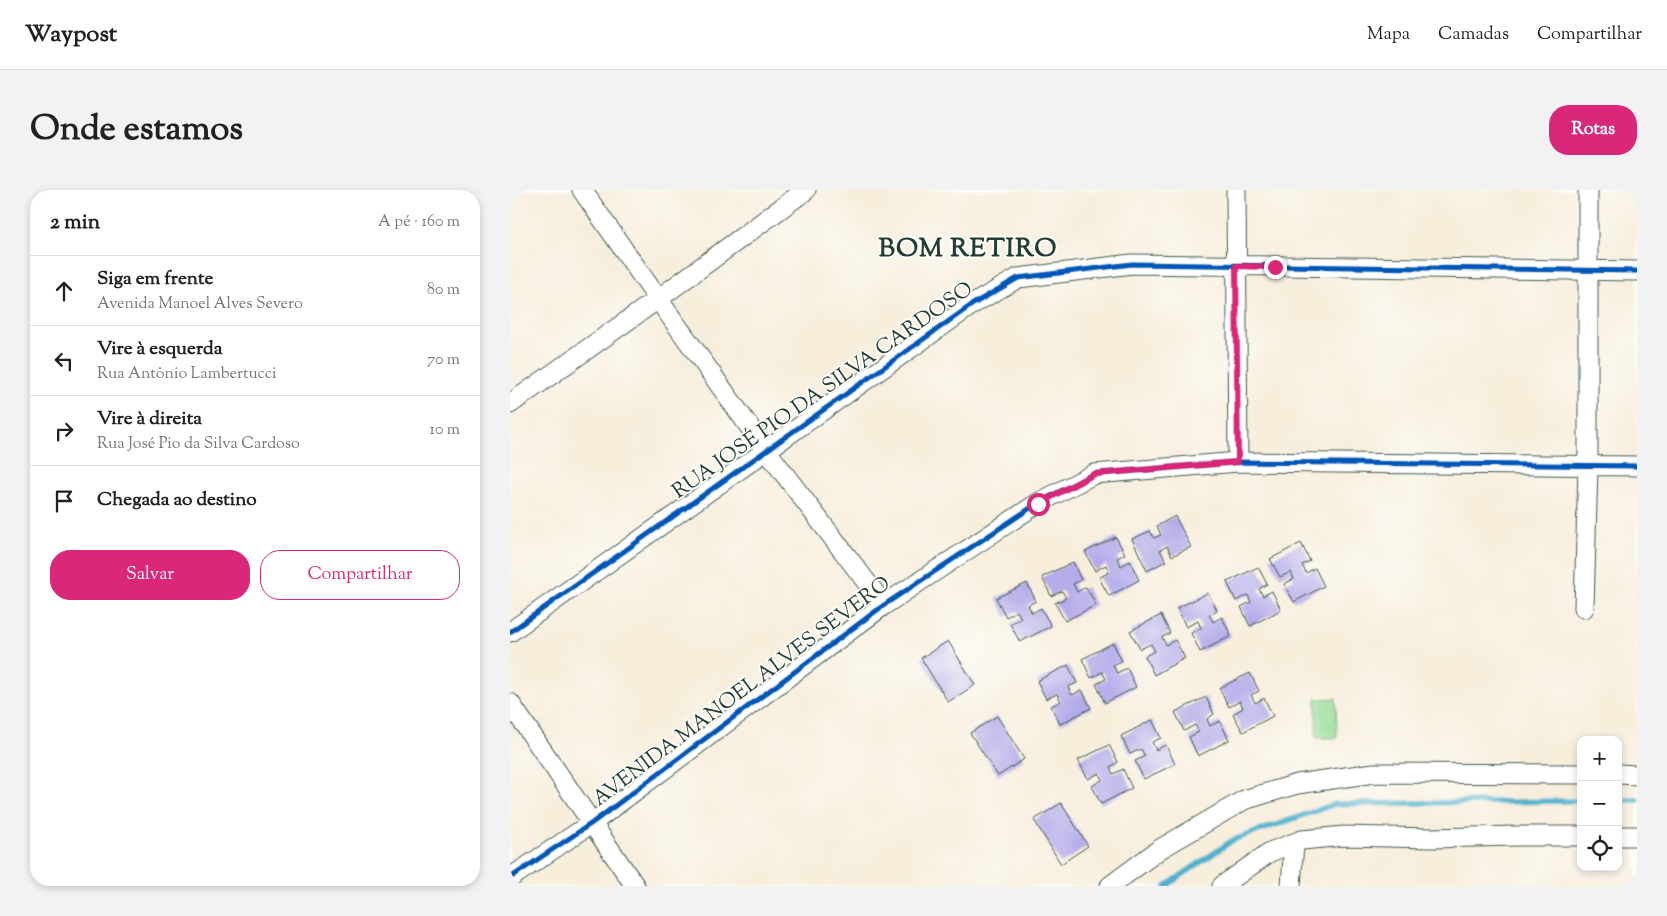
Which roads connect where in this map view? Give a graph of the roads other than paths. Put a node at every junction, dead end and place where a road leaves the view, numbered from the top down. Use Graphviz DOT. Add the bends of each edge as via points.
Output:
graph roads {
  1 [pos="582,190"];
  2 [pos="806,190"];
  3 [pos="1236,190"];
  4 [pos="1588,190"];
  5 [pos="1236,266"];
  6 [pos="1589,271"];
  7 [pos="1637,271"];
  8 [pos="658,299"];
  9 [pos="510,404"];
  10 [pos="766,450"];
  11 [pos="1238,462"];
  12 [pos="1588,466"];
  13 [pos="1637,466"];
  14 [pos="884,605"];
  15 [pos="1584,608"];
  16 [pos="510,632"];
  17 [pos="510,704"];
  18 [pos="1577,774"];
  19 [pos="1622,774"];
  20 [pos="1637,774"];
  21 [pos="592,823"];
  22 [pos="1577,836"];
  23 [pos="1622,836"];
  24 [pos="1637,836"];
  25 [pos="1294,843"];
  26 [pos="510,878"];
  27 [pos="635,886"];
  28 [pos="1110,886"];
  29 [pos="1222,886"];
  30 [pos="1291,886"];
  1 -- 8 [label="street"];
  2 -- 8 [label="street"];
  3 -- 5 [label="street"];
  4 -- 6 [label="street"];
  5 -- 6 [label="street, RUA JOSÉ PIO DA SILVA CARDOSO"];
  5 -- 10 [label="street, RUA JOSÉ PIO DA SILVA CARDOSO" via="1132,264 1018,278 973,304"];
  5 -- 11 [label="street"];
  6 -- 7 [label="street, RUA JOSÉ PIO DA SILVA CARDOSO"];
  6 -- 12 [label="street"];
  8 -- 9 [label="street"];
  8 -- 10 [label="street"];
  10 -- 14 [label="street"];
  10 -- 16 [label="street, RUA JOSÉ PIO DA SILVA CARDOSO"];
  11 -- 12 [label="street, AVENIDA MANOEL ALVES SEVERO"];
  11 -- 14 [label="street, AVENIDA MANOEL ALVES SEVERO" via="1094,474 1038,504"];
  12 -- 13 [label="street, AVENIDA MANOEL ALVES SEVERO"];
  12 -- 15 [label="street"];
  14 -- 21 [label="street, AVENIDA MANOEL ALVES SEVERO"];
  17 -- 21 [label="street"];
  18 -- 28 [label="street" via="1374,773 1297,784 1244,800 1160,849"];
  19 -- 20 [label="street"];
  21 -- 26 [label="street, AVENIDA MANOEL ALVES SEVERO"];
  21 -- 27 [label="street"];
  22 -- 25 [label="street" via="1344,836"];
  23 -- 24 [label="street"];
  25 -- 29 [label="street" via="1270,852"];
  25 -- 30 [label="street"];
}
